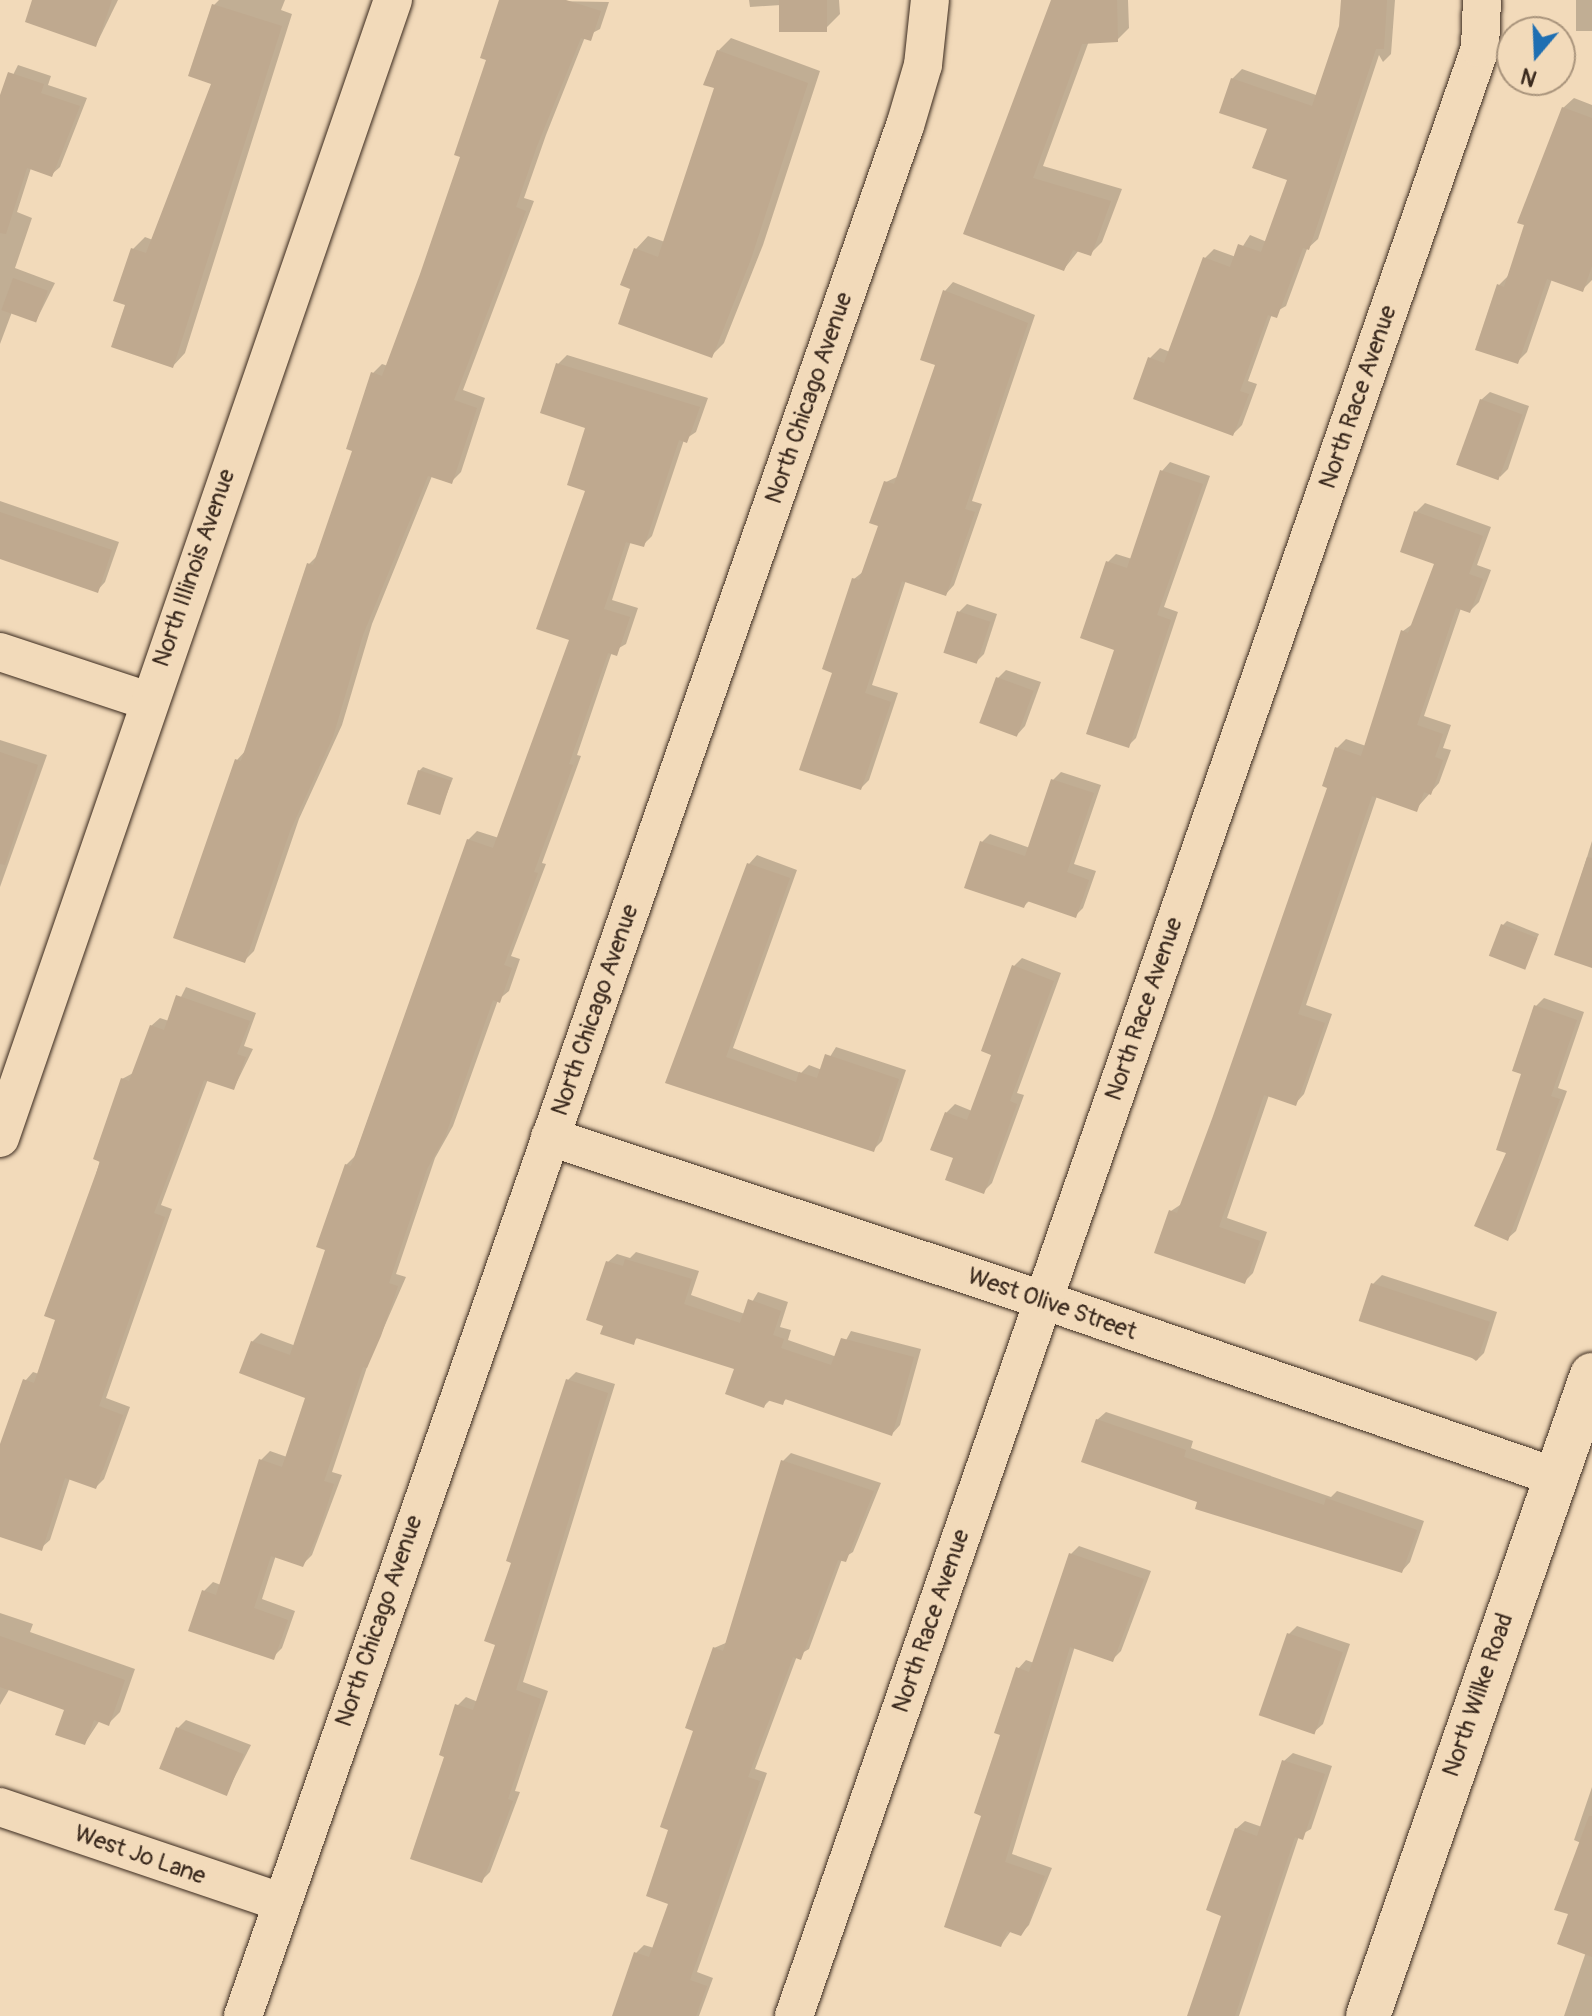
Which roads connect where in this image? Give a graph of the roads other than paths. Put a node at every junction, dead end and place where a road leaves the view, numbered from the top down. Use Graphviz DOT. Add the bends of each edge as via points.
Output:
graph roads {
  1 [pos="393,0"];
  2 [pos="930,0"];
  3 [pos="1482,0"];
  4 [pos="0,652"];
  5 [pos="148,701"];
  6 [pos="550,1137"];
  7 [pos="0,1138"];
  8 [pos="1043,1300"];
  9 [pos="1592,1375"];
  10 [pos="1553,1476"];
  11 [pos="0,1807"];
  12 [pos="280,1902"];
  13 [pos="243,2016"];
  14 [pos="794,2016"];
  15 [pos="1368,2016"];
  1 -- 5 [label="street, North Illinois Avenue"];
  2 -- 6 [label="street, North Chicago Avenue" via="923,65 905,126"];
  3 -- 8 [label="street, North Race Avenue" via="1480,48"];
  4 -- 5 [label="street"];
  5 -- 7 [label="street, North Illinois Avenue"];
  6 -- 8 [label="street, West Olive Street"];
  6 -- 12 [label="street, North Chicago Avenue"];
  8 -- 10 [label="street, West Olive Street"];
  8 -- 14 [label="street, North Race Avenue"];
  9 -- 10 [label="street, North Wilke Road"];
  10 -- 15 [label="street, North Wilke Road"];
  11 -- 12 [label="street, West Jo Lane"];
  12 -- 13 [label="street, North Chicago Avenue"];
}
